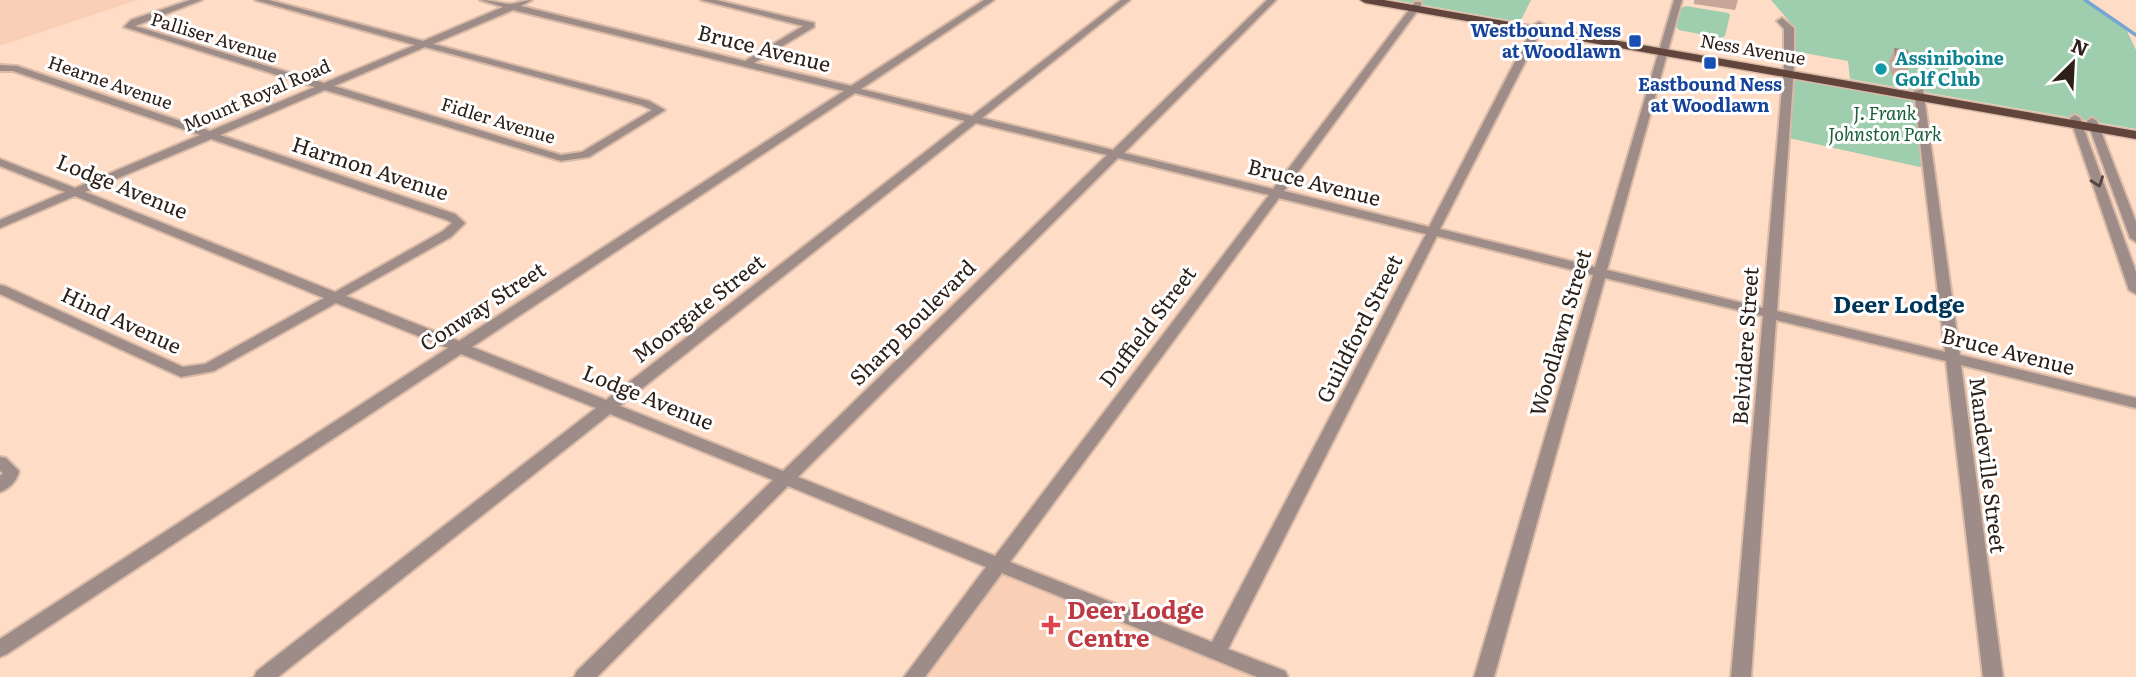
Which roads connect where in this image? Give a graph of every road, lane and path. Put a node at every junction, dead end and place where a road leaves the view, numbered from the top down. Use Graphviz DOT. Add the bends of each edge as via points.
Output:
graph roads {
  1 [pos="198,0"];
  2 [pos="259,0"];
  3 [pos="484,0"];
  4 [pos="528,0"];
  5 [pos="705,0"];
  6 [pos="990,0"];
  7 [pos="1126,0"];
  8 [pos="1272,0"];
  9 [pos="1365,0"];
  10 [pos="1395,0"];
  11 [pos="1678,0"];
  12 [pos="1416,6"];
  13 [pos="512,7"];
  14 [pos="1782,21"];
  15 [pos="1538,28"];
  16 [pos="422,45"];
  17 [pos="1664,50"];
  18 [pos="746,64"];
  19 [pos="0,68"];
  20 [pos="1788,71"];
  21 [pos="322,87"];
  22 [pos="852,90"];
  23 [pos="1920,94"];
  24 [pos="974,120"];
  25 [pos="2076,121"];
  26 [pos="2093,124"];
  27 [pos="2136,129"];
  28 [pos="2136,135"];
  29 [pos="208,136"];
  30 [pos="1114,154"];
  31 [pos="0,162"];
  32 [pos="75,192"];
  33 [pos="1275,193"];
  34 [pos="0,224"];
  35 [pos="1434,232"];
  36 [pos="2136,238"];
  37 [pos="1600,272"];
  38 [pos="0,289"];
  39 [pos="2136,290"];
  40 [pos="335,297"];
  41 [pos="1770,313"];
  42 [pos="460,347"];
  43 [pos="1952,358"];
  44 [pos="2136,403"];
  45 [pos="608,407"];
  46 [pos="0,462"];
  47 [pos="785,479"];
  48 [pos="0,486"];
  49 [pos="998,564"];
  50 [pos="0,649"];
  51 [pos="1217,652"];
  52 [pos="264,677"];
  53 [pos="584,677"];
  54 [pos="914,677"];
  55 [pos="1278,677"];
  56 [pos="1484,677"];
  57 [pos="1741,677"];
  58 [pos="1993,677"];
  1 -- 21 [label="street, Palliser Avenue" via="129,27"];
  2 -- 16 [label="street"];
  3 -- 13 [label="street, Bruce Avenue"];
  4 -- 13 [label="street, Mount Royal Road"];
  5 -- 18 [label="street" via="811,25"];
  6 -- 22 [label="street, Conway Street"];
  7 -- 24 [label="street, Moorgate Street"];
  8 -- 30 [label="street, Sharp Boulevard"];
  9 -- 12 [label="main road, Ness Avenue"];
  10 -- 12 [label="main road, Ness Avenue"];
  11 -- 17 [label="street, Woodlawn Street"];
  12 -- 15 [label="main road, Ness Avenue"];
  12 -- 33 [label="street, Duffield Street"];
  13 -- 16 [label="street, Mount Royal Road"];
  13 -- 18 [label="street, Bruce Avenue"];
  14 -- 20 [label="street, Belvidere Street" via="1789,28"];
  15 -- 17 [label="main road, Ness Avenue"];
  15 -- 35 [label="street, Guildford Street"];
  16 -- 21 [label="street, Mount Royal Road"];
  16 -- 21 [label="street, Fidler Avenue" via="660,110 585,155 561,158"];
  17 -- 20 [label="main road, Ness Avenue"];
  17 -- 37 [label="street, Woodlawn Street"];
  18 -- 22 [label="street, Bruce Avenue"];
  19 -- 29 [label="street, Hearne Avenue" via="14,68"];
  20 -- 23 [label="main road, Ness Avenue"];
  20 -- 41 [label="street, Belvidere Street"];
  21 -- 29 [label="street, Mount Royal Road"];
  22 -- 24 [label="street, Bruce Avenue"];
  22 -- 42 [label="street, Conway Street"];
  23 -- 25 [label="main road, Ness Avenue"];
  23 -- 43 [label="street, Mandeville Street"];
  24 -- 30 [label="street, Bruce Avenue"];
  24 -- 45 [label="street, Moorgate Street"];
  25 -- 26 [label="main road, Ness Avenue"];
  25 -- 39 [label="street, one-way"];
  26 -- 27 [label="main road, Ness Avenue"];
  26 -- 28 [label="main road, Ness Avenue"];
  26 -- 36 [label="street"];
  29 -- 32 [label="street, Mount Royal Road"];
  29 -- 40 [label="street, Harmon Avenue" via="457,219 459,223 447,234"];
  30 -- 33 [label="street, Bruce Avenue"];
  30 -- 47 [label="street, Sharp Boulevard"];
  31 -- 32 [label="street, Lodge Avenue"];
  32 -- 34 [label="street, Mount Royal Road"];
  32 -- 40 [label="street, Lodge Avenue"];
  33 -- 35 [label="street, Bruce Avenue"];
  33 -- 49 [label="street, Duffield Street"];
  35 -- 37 [label="street, Bruce Avenue"];
  35 -- 51 [label="street, Guildford Street"];
  37 -- 41 [label="street, Bruce Avenue"];
  37 -- 56 [label="street, Woodlawn Street"];
  38 -- 40 [label="street, Hind Avenue" via="181,372 209,368"];
  40 -- 42 [label="street, Lodge Avenue"];
  41 -- 43 [label="street, Bruce Avenue"];
  41 -- 57 [label="street, Belvidere Street"];
  42 -- 45 [label="street, Lodge Avenue"];
  42 -- 50 [label="street, Conway Street"];
  43 -- 44 [label="street, Bruce Avenue"];
  43 -- 58 [label="street, Mandeville Street"];
  45 -- 47 [label="street, Lodge Avenue"];
  45 -- 52 [label="street, Moorgate Street"];
  46 -- 48 [label="street" via="11,471"];
  47 -- 49 [label="street, Lodge Avenue"];
  47 -- 53 [label="street, Sharp Boulevard"];
  49 -- 51 [label="street, Lodge Avenue"];
  49 -- 54 [label="street, Duffield Street"];
  51 -- 55 [label="street, Lodge Avenue"];
}
